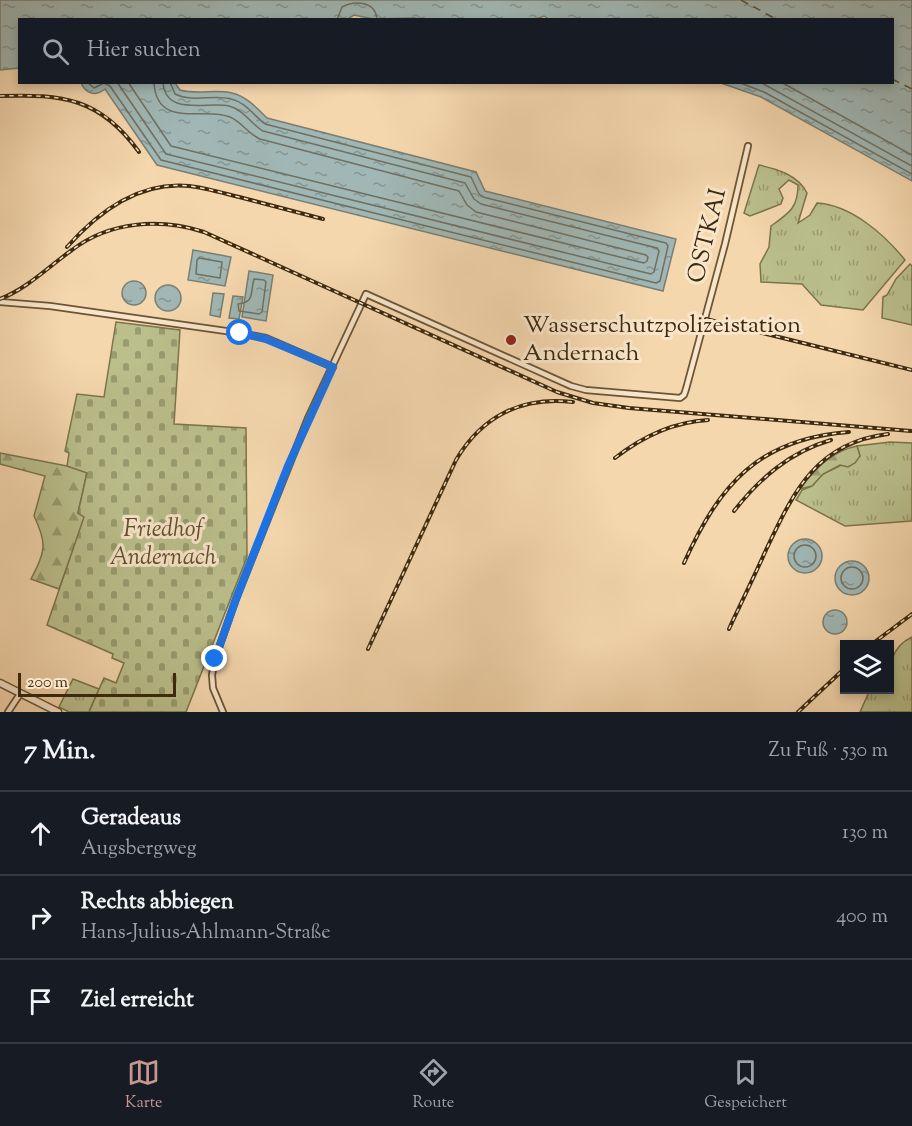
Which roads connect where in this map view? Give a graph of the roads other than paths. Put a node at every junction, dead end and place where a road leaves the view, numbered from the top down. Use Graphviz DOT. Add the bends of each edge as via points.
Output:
graph roads {
  1 [pos="748,146"];
  2 [pos="0,303"];
  3 [pos="333,367"];
  4 [pos="0,683"];
  5 [pos="20,694"];
  6 [pos="8,712"];
  7 [pos="58,712"];
  8 [pos="223,712"];
  1 -- 3 [label="street, OSTKAI" via="684,395 675,398 572,386 366,294"];
  2 -- 3 [label="street" via="50,306 240,333 266,339"];
  3 -- 8 [label="street" via="288,466 215,659 213,688"];
  4 -- 5 [label="street"];
  5 -- 6 [label="street"];
  5 -- 7 [label="street"];
}
